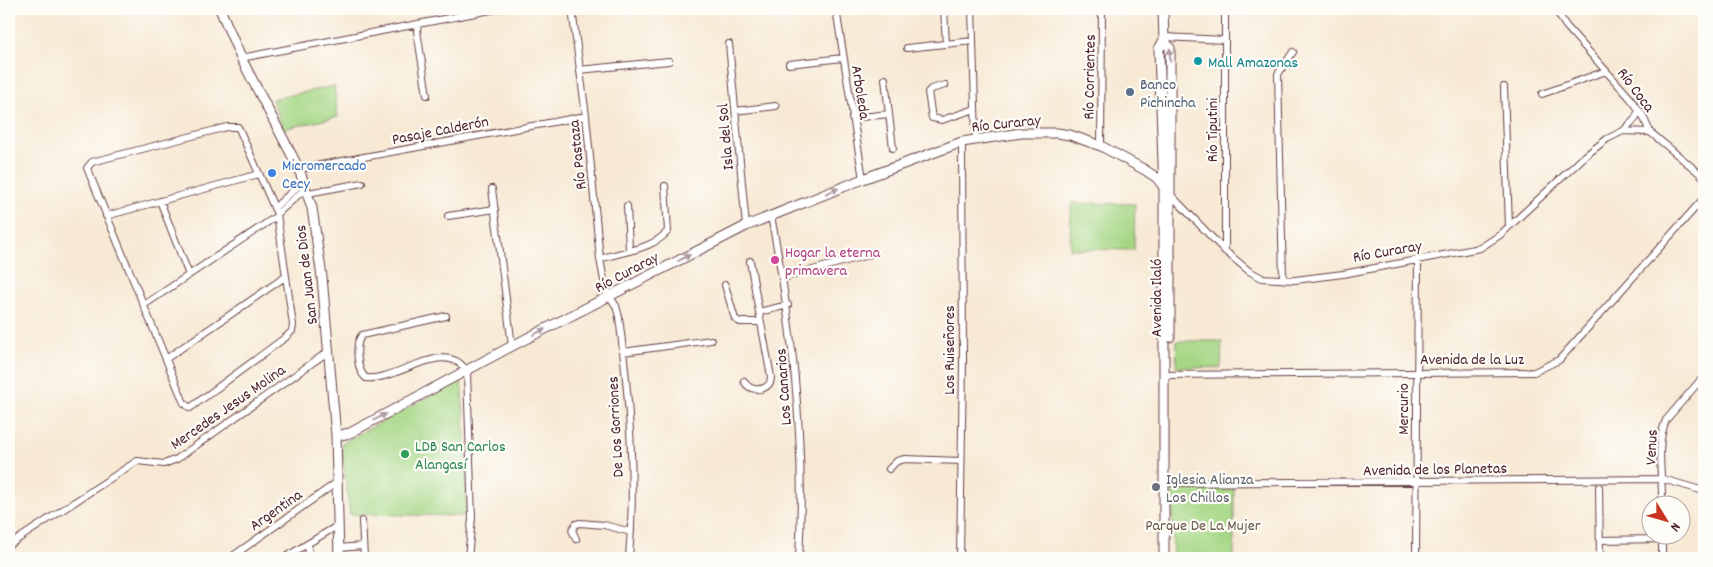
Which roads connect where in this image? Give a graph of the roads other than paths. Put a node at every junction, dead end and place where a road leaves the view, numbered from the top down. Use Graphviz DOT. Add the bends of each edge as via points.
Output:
graph roads {
  1 [pos="220,9"];
  2 [pos="496,9"];
  3 [pos="572,9"];
  4 [pos="836,9"];
  5 [pos="944,9"];
  6 [pos="972,9"];
  7 [pos="1102,9"];
  8 [pos="1163,9"];
  9 [pos="1225,9"];
  10 [pos="1555,9"];
  11 [pos="1562,9"];
  12 [pos="1560,16"];
  13 [pos="418,24"];
  14 [pos="1164,38"];
  15 [pos="1225,40"];
  16 [pos="973,42"];
  17 [pos="729,44"];
  18 [pos="946,44"];
  19 [pos="907,48"];
  20 [pos="1292,52"];
  21 [pos="241,58"];
  22 [pos="843,58"];
  23 [pos="669,61"];
  24 [pos="789,64"];
  25 [pos="579,70"];
  26 [pos="1606,71"];
  27 [pos="885,79"];
  28 [pos="945,85"];
  29 [pos="1504,87"];
  30 [pos="1542,94"];
  31 [pos="427,95"];
  32 [pos="776,106"];
  33 [pos="975,109"];
  34 [pos="1639,110"];
  35 [pos="736,111"];
  36 [pos="890,114"];
  37 [pos="586,116"];
  38 [pos="852,118"];
  39 [pos="1624,131"];
  40 [pos="1650,132"];
  41 [pos="976,138"];
  42 [pos="962,142"];
  43 [pos="1101,146"];
  44 [pos="893,148"];
  45 [pos="299,169"];
  46 [pos="259,174"];
  47 [pos="1704,177"];
  48 [pos="863,179"];
  49 [pos="362,183"];
  50 [pos="665,186"];
  51 [pos="1163,186"];
  52 [pos="306,187"];
  53 [pos="492,189"];
  54 [pos="1170,195"];
  55 [pos="1704,198"];
  56 [pos="160,201"];
  57 [pos="627,206"];
  58 [pos="495,209"];
  59 [pos="276,212"];
  60 [pos="106,216"];
  61 [pos="448,216"];
  62 [pos="771,216"];
  63 [pos="746,226"];
  64 [pos="1509,226"];
  65 [pos="629,250"];
  66 [pos="1225,251"];
  67 [pos="868,255"];
  68 [pos="600,259"];
  69 [pos="1418,260"];
  70 [pos="750,261"];
  71 [pos="189,275"];
  72 [pos="285,277"];
  73 [pos="783,278"];
  74 [pos="1283,279"];
  75 [pos="725,286"];
  76 [pos="611,297"];
  77 [pos="144,305"];
  78 [pos="788,306"];
  79 [pos="759,312"];
  80 [pos="446,316"];
  81 [pos="760,322"];
  82 [pos="711,340"];
  83 [pos="512,346"];
  84 [pos="329,351"];
  85 [pos="623,352"];
  86 [pos="167,358"];
  87 [pos="467,372"];
  88 [pos="1416,372"];
  89 [pos="1167,375"];
  90 [pos="1704,376"];
  91 [pos="744,381"];
  92 [pos="336,436"];
  93 [pos="961,461"];
  94 [pos="889,469"];
  95 [pos="1663,479"];
  96 [pos="1415,482"];
  97 [pos="336,483"];
  98 [pos="1167,483"];
  99 [pos="1599,487"];
  100 [pos="1704,490"];
  101 [pos="1662,494"];
  102 [pos="362,521"];
  103 [pos="337,526"];
  104 [pos="631,532"];
  105 [pos="1640,538"];
  106 [pos="576,539"];
  107 [pos="1600,540"];
  108 [pos="308,544"];
  109 [pos="1662,544"];
  110 [pos="9,545"];
  111 [pos="363,546"];
  112 [pos="339,548"];
  113 [pos="230,558"];
  114 [pos="284,558"];
  115 [pos="309,558"];
  116 [pos="339,558"];
  117 [pos="364,558"];
  118 [pos="468,558"];
  119 [pos="629,558"];
  120 [pos="799,558"];
  121 [pos="960,558"];
  122 [pos="1166,558"];
  123 [pos="1416,558"];
  124 [pos="1600,558"];
  125 [pos="1662,558"];
  1 -- 21 [label="street, San Juan de Dios"];
  2 -- 13 [label="street"];
  3 -- 25 [label="street, Río Pastaza"];
  4 -- 22 [label="street, Arboleda"];
  5 -- 18 [label="street"];
  6 -- 16 [label="street"];
  7 -- 43 [label="street, Río Corrientes"];
  8 -- 14 [label="street, Avenida Ilaló"];
  9 -- 15 [label="street, Río Tiputini"];
  10 -- 12 [label="street, Río Coca"];
  11 -- 12 [label="street"];
  12 -- 26 [label="street, Río Coca"];
  13 -- 21 [label="street"];
  13 -- 31 [label="street"];
  14 -- 15 [label="street"];
  14 -- 51 [label="street, Avenida Ilaló" via="1159,49"];
  54 -- 14 [label="street, Avenida Ilaló, one-way" via="1170,48"];
  15 -- 66 [label="street, Río Tiputini"];
  16 -- 18 [label="street"];
  16 -- 33 [label="street"];
  17 -- 35 [label="street, Isla del Sol"];
  18 -- 19 [label="street"];
  20 -- 74 [label="street" via="1278,74"];
  21 -- 45 [label="street, San Juan de Dios"];
  22 -- 24 [label="street"];
  22 -- 38 [label="street, Arboleda"];
  23 -- 25 [label="street"];
  25 -- 37 [label="street, Río Pastaza"];
  26 -- 30 [label="street"];
  26 -- 34 [label="street, Río Coca"];
  27 -- 36 [label="street"];
  28 -- 33 [label="street" via="928,92 932,118 942,120"];
  29 -- 64 [label="street"];
  32 -- 35 [label="street"];
  33 -- 41 [label="street"];
  34 -- 39 [label="street"];
  34 -- 40 [label="street, Río Coca"];
  35 -- 63 [label="street, Isla del Sol"];
  36 -- 38 [label="street"];
  36 -- 44 [label="street"];
  37 -- 45 [label="street, Pasaje Calderón"];
  37 -- 68 [label="street, Río Pastaza"];
  38 -- 48 [label="street, Arboleda"];
  39 -- 40 [label="street"];
  39 -- 64 [label="street, Río Curaray" via="1607,139 1586,156"];
  40 -- 47 [label="street, Río Coca"];
  41 -- 42 [label="street, Río Curaray"];
  41 -- 43 [label="street, Río Curaray" via="1057,133"];
  42 -- 48 [label="street, Río Curaray"];
  42 -- 93 [label="street, Los Ruiseñores"];
  43 -- 51 [label="street, Río Curaray" via="1145,170"];
  45 -- 52 [label="street, San Juan de Dios"];
  46 -- 56 [label="street"];
  46 -- 59 [label="street"];
  46 -- 60 [label="street" via="240,131 234,126 92,162 87,168"];
  62 -- 48 [label="street, Río Curaray, one-way"];
  49 -- 52 [label="street"];
  50 -- 65 [label="street" via="668,231 653,243"];
  51 -- 54 [label="street, Río Curaray"];
  51 -- 89 [label="street, Avenida Ilaló"];
  52 -- 59 [label="street"];
  52 -- 84 [label="street, San Juan de Dios" via="322,277"];
  53 -- 58 [label="street"];
  54 -- 66 [label="street, Río Curaray"];
  54 -- 89 [label="street, Avenida Ilaló"];
  55 -- 88 [label="street, Avenida de la Luz" via="1554,363 1534,372"];
  56 -- 60 [label="street"];
  56 -- 71 [label="street"];
  57 -- 65 [label="street"];
  58 -- 61 [label="street"];
  58 -- 83 [label="street"];
  59 -- 71 [label="street"];
  59 -- 72 [label="street"];
  60 -- 77 [label="street"];
  62 -- 63 [label="street, Río Curaray"];
  62 -- 73 [label="street, Los Canarios"];
  76 -- 63 [label="street, Río Curaray, one-way"];
  64 -- 69 [label="street, Río Curaray" via="1480,248"];
  65 -- 68 [label="street"];
  66 -- 74 [label="street, Río Curaray" via="1258,276"];
  67 -- 73 [label="street"];
  68 -- 76 [label="street, Río Pastaza" via="606,291"];
  69 -- 74 [label="street, Río Curaray" via="1343,274"];
  69 -- 88 [label="street, Mercurio"];
  70 -- 79 [label="street"];
  71 -- 77 [label="street"];
  72 -- 86 [label="street"];
  72 -- 86 [label="street" via="292,331 197,405 190,408 184,403"];
  73 -- 78 [label="street, Los Canarios"];
  75 -- 81 [label="street" via="735,320"];
  83 -- 76 [label="street, Río Curaray, one-way"];
  76 -- 85 [label="street, De Los Gorriones" via="619,317"];
  77 -- 86 [label="street"];
  78 -- 79 [label="street"];
  78 -- 120 [label="street, Los Canarios" via="796,373 800,455"];
  79 -- 81 [label="street"];
  80 -- 87 [label="street" via="362,335 357,344 362,374 366,378 377,378 449,358 460,362"];
  81 -- 91 [label="street" via="770,383 760,389 752,388"];
  82 -- 85 [label="street"];
  83 -- 87 [label="street, Río Curaray"];
  84 -- 92 [label="street, San Juan de Dios"];
  84 -- 110 [label="street, Mercedes Jesus Molina" via="177,459 164,464 137,461"];
  85 -- 104 [label="street, De Los Gorriones" via="630,414"];
  92 -- 87 [label="street, Río Curaray, one-way" via="350,433"];
  87 -- 118 [label="street" via="472,518"];
  88 -- 89 [label="street, Avenida de la Luz"];
  88 -- 96 [label="street, Mercurio"];
  89 -- 98 [label="street, Avenida Ilaló"];
  90 -- 95 [label="street, Venus" via="1663,427 1660,452"];
  92 -- 97 [label="street, San Juan de Dios"];
  93 -- 94 [label="street" via="905,459 898,460"];
  93 -- 121 [label="street, Los Ruiseñores"];
  95 -- 96 [label="street, Avenida de los Planetas"];
  95 -- 100 [label="street, Avenida de los Planetas"];
  95 -- 101 [label="street, Venus"];
  96 -- 98 [label="street, Avenida de los Planetas"];
  96 -- 123 [label="street, Mercurio"];
  97 -- 103 [label="street, San Juan de Dios"];
  97 -- 113 [label="street, Argentina"];
  98 -- 122 [label="street, Avenida Ilaló"];
  99 -- 107 [label="street"];
  102 -- 111 [label="street"];
  103 -- 108 [label="street"];
  103 -- 112 [label="street, San Juan de Dios"];
  104 -- 106 [label="street" via="580,523 572,530"];
  104 -- 119 [label="street, De Los Gorriones"];
  105 -- 107 [label="street"];
  107 -- 124 [label="street"];
  108 -- 114 [label="street"];
  108 -- 115 [label="street"];
  109 -- 125 [label="street"];
  111 -- 112 [label="street"];
  111 -- 117 [label="street"];
  112 -- 116 [label="street, San Juan de Dios"];
}
